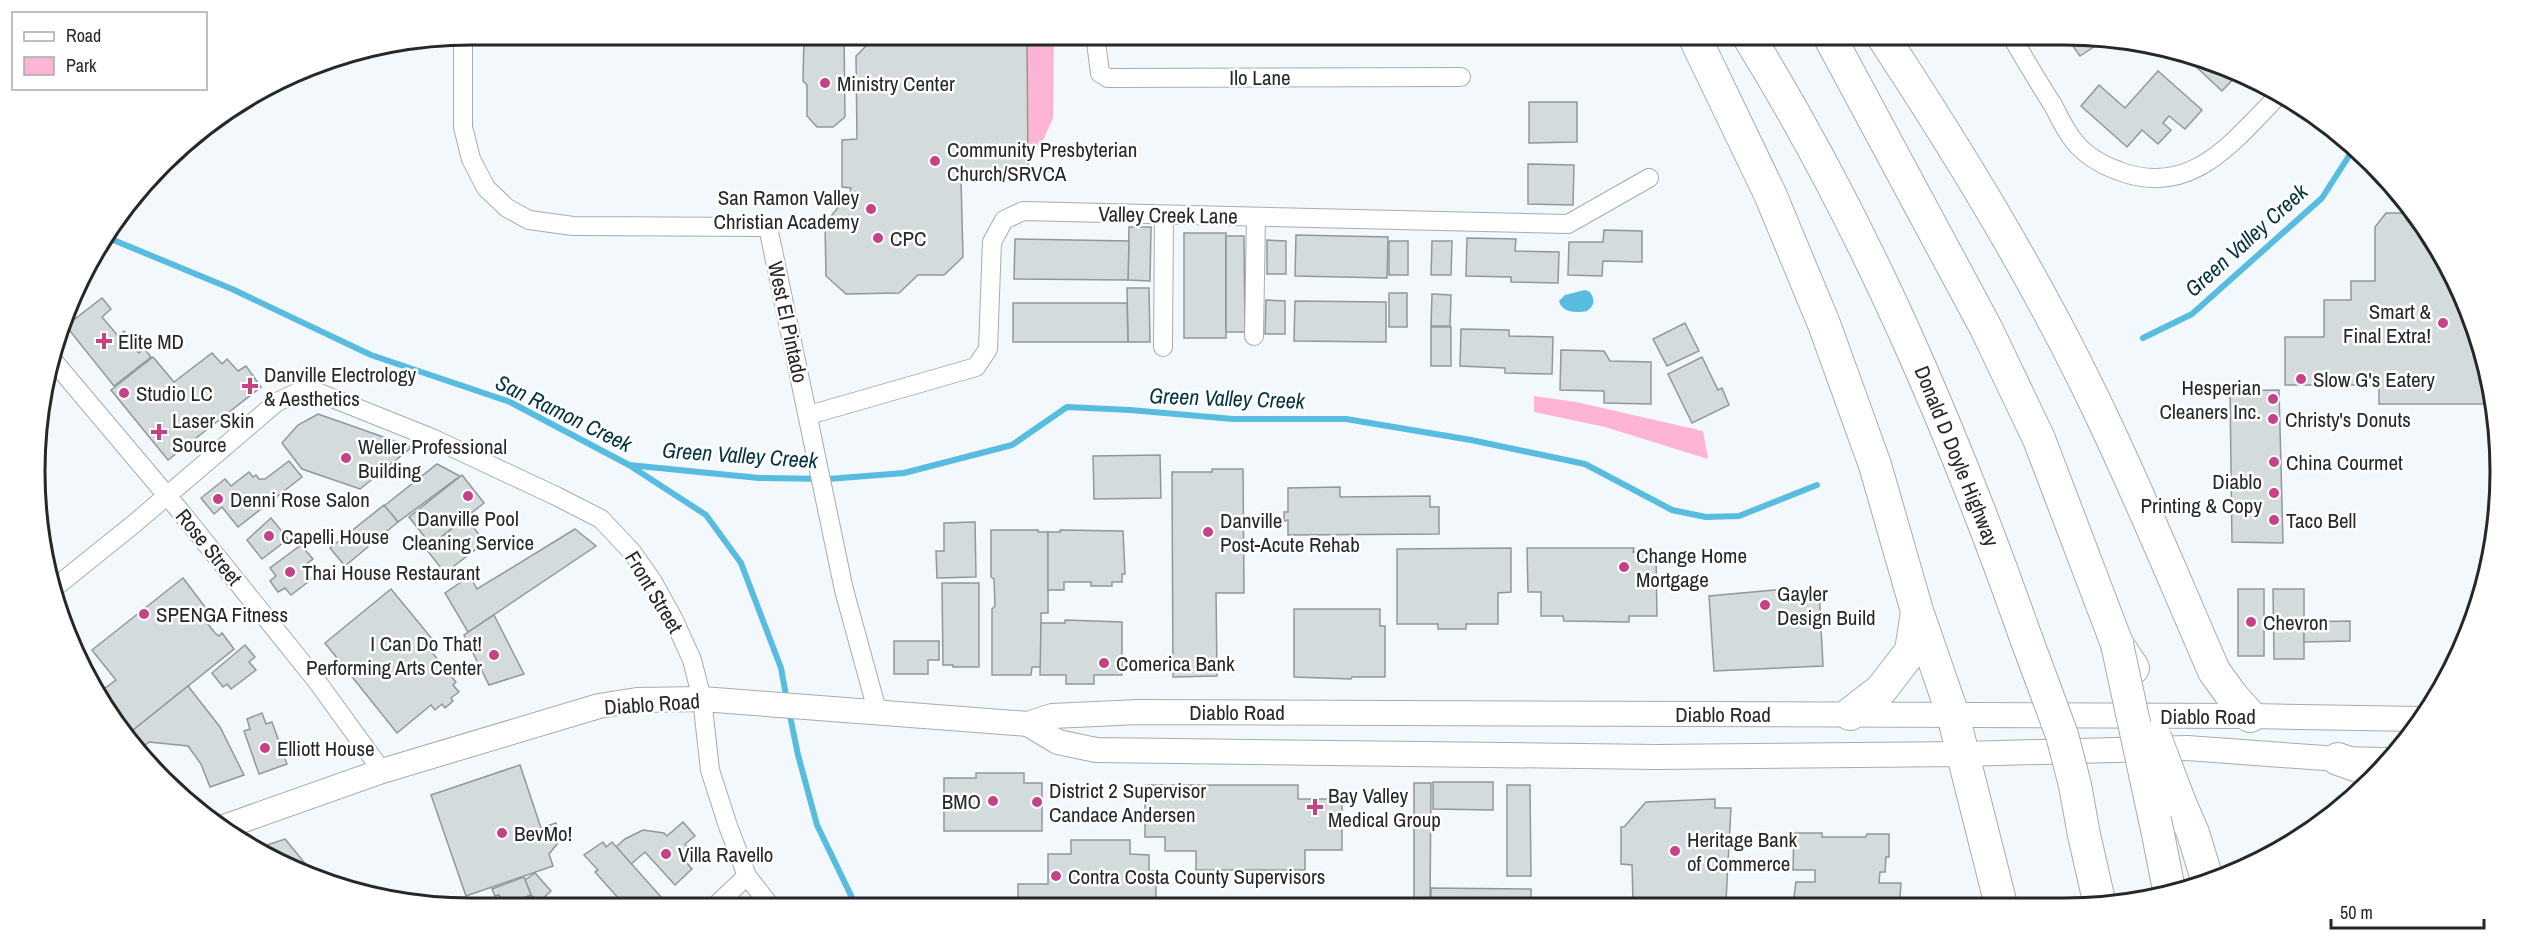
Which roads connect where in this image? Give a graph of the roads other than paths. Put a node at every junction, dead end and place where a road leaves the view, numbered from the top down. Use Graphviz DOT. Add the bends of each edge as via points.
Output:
graph roads {
  1 [pos="463,45"];
  2 [pos="1096,45"];
  3 [pos="1698,45"];
  4 [pos="1754,45"];
  5 [pos="1834,45"];
  6 [pos="1888,45"];
  7 [pos="2017,45"];
  8 [pos="1461,77"];
  9 [pos="2274,100"];
  10 [pos="1649,177"];
  11 [pos="1164,215"];
  12 [pos="1256,217"];
  13 [pos="1254,336"];
  14 [pos="1163,347"];
  15 [pos="58,367"];
  16 [pos="810,423"];
  17 [pos="168,496"];
  18 [pos="60,583"];
  19 [pos="1917,611"];
  20 [pos="2117,644"];
  21 [pos="702,699"];
  22 [pos="878,714"];
  23 [pos="1850,714"];
  24 [pos="1953,715"];
  25 [pos="2250,716"];
  26 [pos="2410,719"];
  27 [pos="1028,724"];
  28 [pos="1963,754"];
  29 [pos="2338,759"];
  30 [pos="2378,760"];
  31 [pos="2368,770"];
  32 [pos="382,771"];
  33 [pos="232,824"];
  34 [pos="2205,874"];
  35 [pos="747,876"];
  36 [pos="2168,885"];
  37 [pos="2098,896"];
  38 [pos="724,898"];
  39 [pos="764,898"];
  40 [pos="1999,898"];
  1 -- 16 [label="street, West El Pintado" via="464,127 471,159 486,188 507,208 529,220 573,226 768,227"];
  2 -- 8 [label="street, Ilo Lane" via="1097,66 1108,78"];
  3 -- 19 [label="highway" via="1770,195 1824,324 1875,465"];
  4 -- 37 [label="highway, Donald D Doyle Highway, bridge" via="1858,232 1919,360 1983,515 2062,735"];
  5 -- 20 [label="highway" via="1986,328 2029,418"];
  6 -- 25 [label="highway" via="1942,128 2045,304 2092,395 2214,671"];
  7 -- 9 [label="street" via="2074,142 2093,159 2128,175 2153,179 2178,177 2192,171 2228,145"];
  10 -- 12 [label="street, Valley Creek Lane" via="1568,224"];
  11 -- 12 [label="street, Valley Creek Lane"];
  11 -- 14 [label="street"];
  11 -- 16 [label="street, Valley Creek Lane" via="1023,212 1004,220 992,242 988,349 976,367"];
  12 -- 13 [label="street"];
  15 -- 17 [label="street, Rose Street"];
  16 -- 22 [label="street, West El Pintado" via="844,590"];
  17 -- 18 [label="street"];
  17 -- 21 [label="street, Front Street" via="277,402 307,388 432,438 601,519 653,582 692,660"];
  17 -- 32 [label="street, Rose Street" via="316,680"];
  19 -- 23 [label="highway" via="1911,651 1881,690"];
  19 -- 24 [label="highway"];
  20 -- 34 [label="highway, bridge" via="2135,672 2160,753"];
  20 -- 36 [label="highway, bridge"];
  21 -- 22 [label="street, Diablo Road"];
  21 -- 32 [label="street, Diablo Road" via="637,700 599,706"];
  21 -- 35 [label="street, Front Street" via="710,770"];
  22 -- 27 [label="street, Diablo Road"];
  23 -- 24 [label="street, Diablo Road"];
  23 -- 27 [label="street, Diablo Road" via="1139,712 1052,716"];
  24 -- 25 [label="street, Diablo Road"];
  24 -- 28 [label="highway"];
  25 -- 26 [label="street, Diablo Road"];
  27 -- 28 [label="street, Diablo Road" via="1058,742 1096,750 1656,757"];
  28 -- 29 [label="street, Diablo Road" via="2187,748"];
  28 -- 40 [label="highway"];
  29 -- 30 [label="street, Diablo Road"];
  29 -- 31 [label="highway"];
  32 -- 33 [label="street, Diablo Road"];
  35 -- 38 [label="street"];
  35 -- 39 [label="street, Front Street"];
}
